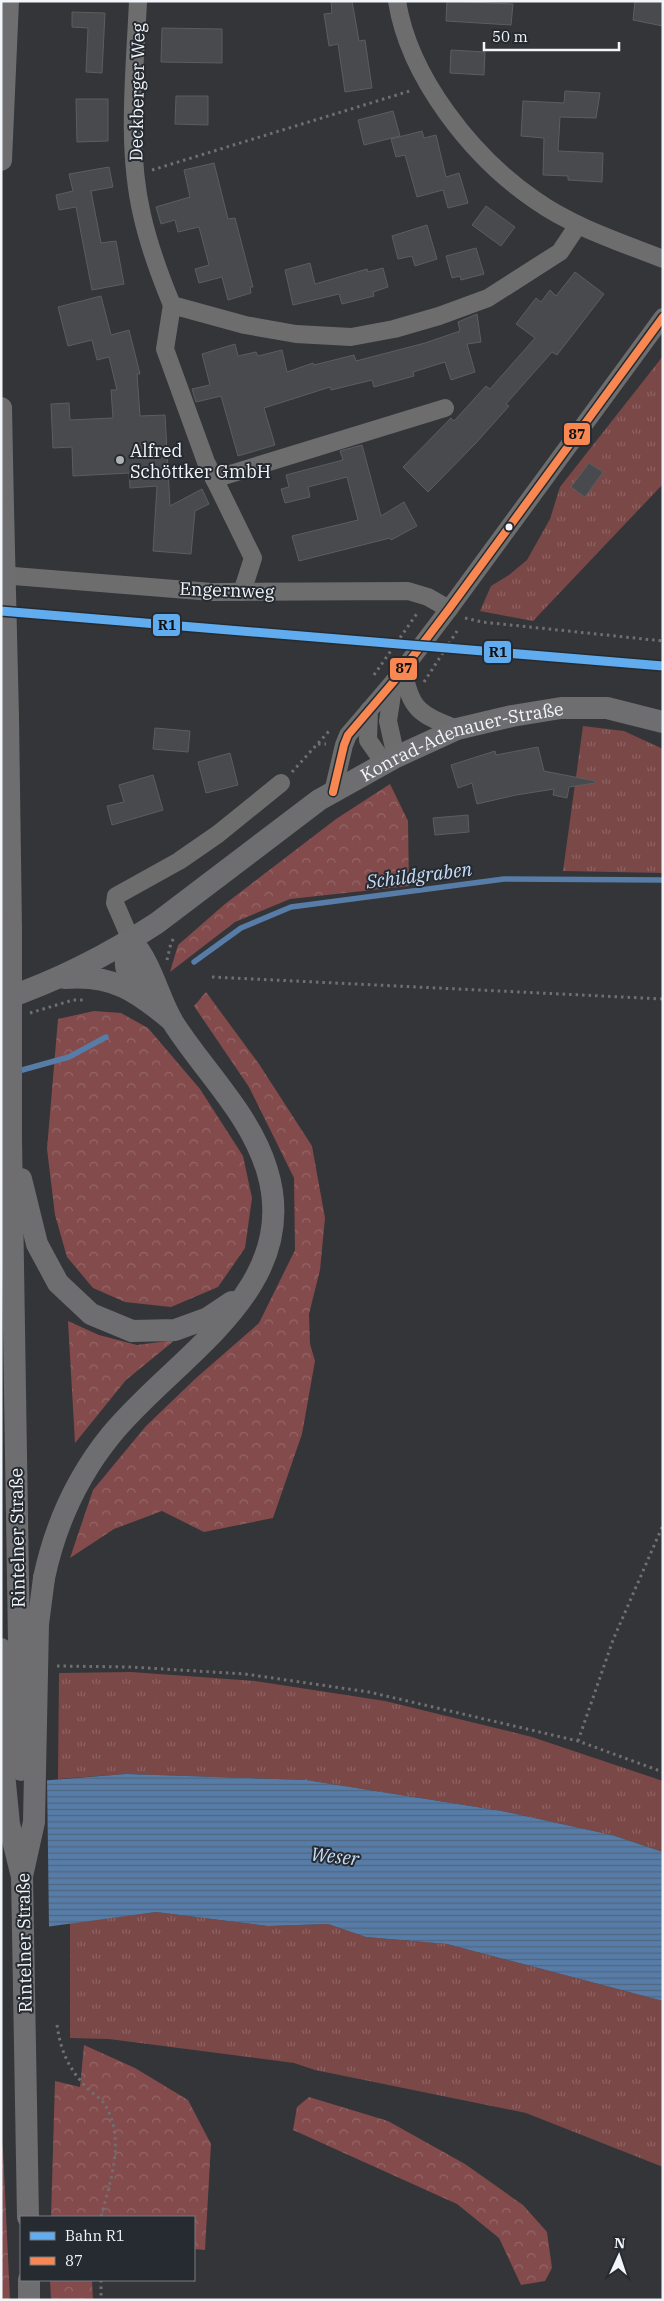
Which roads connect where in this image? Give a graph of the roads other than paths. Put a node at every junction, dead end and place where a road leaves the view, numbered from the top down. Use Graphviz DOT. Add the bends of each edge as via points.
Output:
graph roads {
  1 [pos="8,1"];
  2 [pos="138,1"];
  3 [pos="397,1"];
  4 [pos="1,160"];
  5 [pos="578,225"];
  6 [pos="663,259"];
  7 [pos="172,306"];
  8 [pos="663,317"];
  9 [pos="1,408"];
  10 [pos="445,408"];
  11 [pos="214,478"];
  12 [pos="2,508"];
  13 [pos="1,575"];
  14 [pos="242,592"];
  15 [pos="449,609"];
  16 [pos="399,674"];
  17 [pos="368,710"];
  18 [pos="663,722"];
  19 [pos="457,729"];
  20 [pos="390,760"];
  21 [pos="281,783"];
  22 [pos="332,792"];
  23 [pos="131,940"];
  24 [pos="52,981"];
  25 [pos="136,992"];
  26 [pos="1,1000"];
  27 [pos="173,1022"];
  28 [pos="11,1139"];
  29 [pos="1,1181"];
  30 [pos="246,1293"];
  31 [pos="1,1649"];
  32 [pos="22,1876"];
  33 [pos="28,2216"];
  34 [pos="29,2281"];
  35 [pos="30,2300"];
  1 -- 4 [label="main road"];
  2 -- 7 [label="street, Deckberger Weg" via="133,145 142,214 157,269"];
  3 -- 5 [label="street" via="417,63 464,136 494,167 535,200"];
  5 -- 6 [label="street"];
  5 -- 7 [label="street" via="560,252 488,298 394,329 351,337 296,334"];
  7 -- 11 [label="street" via="165,349"];
  8 -- 15 [label="street"];
  9 -- 12 [label="main road, Rintelner Straße"];
  10 -- 11 [label="street"];
  11 -- 14 [label="street" via="253,558"];
  12 -- 28 [label="main road, Rintelner Straße, bridge" via="8,717"];
  13 -- 14 [label="street, Engernweg"];
  14 -- 15 [label="street, Engernweg" via="408,591 428,597"];
  15 -- 16 [label="street"];
  16 -- 17 [label="street"];
  16 -- 19 [label="street" via="416,706 426,716"];
  16 -- 20 [label="street" via="388,721"];
  17 -- 20 [label="street" via="368,740"];
  17 -- 22 [label="street" via="348,735"];
  18 -- 19 [label="main road, Konrad-Adenauer-Straße" via="607,708 561,708"];
  19 -- 20 [label="main road, Konrad-Adenauer-Straße"];
  20 -- 22 [label="main road, Konrad-Adenauer-Straße"];
  21 -- 23 [label="street" via="187,856 116,896 115,903"];
  22 -- 23 [label="main road, Konrad-Adenauer-Straße"];
  23 -- 24 [label="main road, Konrad-Adenauer-Straße" via="87,966"];
  23 -- 25 [label="main road" via="125,963"];
  23 -- 27 [label="main road" via="144,956"];
  24 -- 25 [label="main road" via="94,979"];
  24 -- 26 [label="main road, Konrad-Adenauer-Straße"];
  25 -- 27 [label="main road"];
  27 -- 30 [label="main road" via="242,1117 267,1170 272,1190 274,1228 261,1268"];
  28 -- 29 [label="main road"];
  28 -- 30 [label="main road" via="37,1244 58,1283 91,1314 132,1331 175,1330 208,1318"];
  28 -- 32 [label="main road, Rintelner Straße, bridge"];
  30 -- 32 [label="main road, bridge" via="219,1329 134,1409 94,1457 62,1515 44,1578 38,1624 34,1822"];
  31 -- 32 [label="main road, bridge" via="4,1782 9,1824"];
  32 -- 33 [label="main road, Rintelner Straße"];
  34 -- 35 [label="main road"];
}
